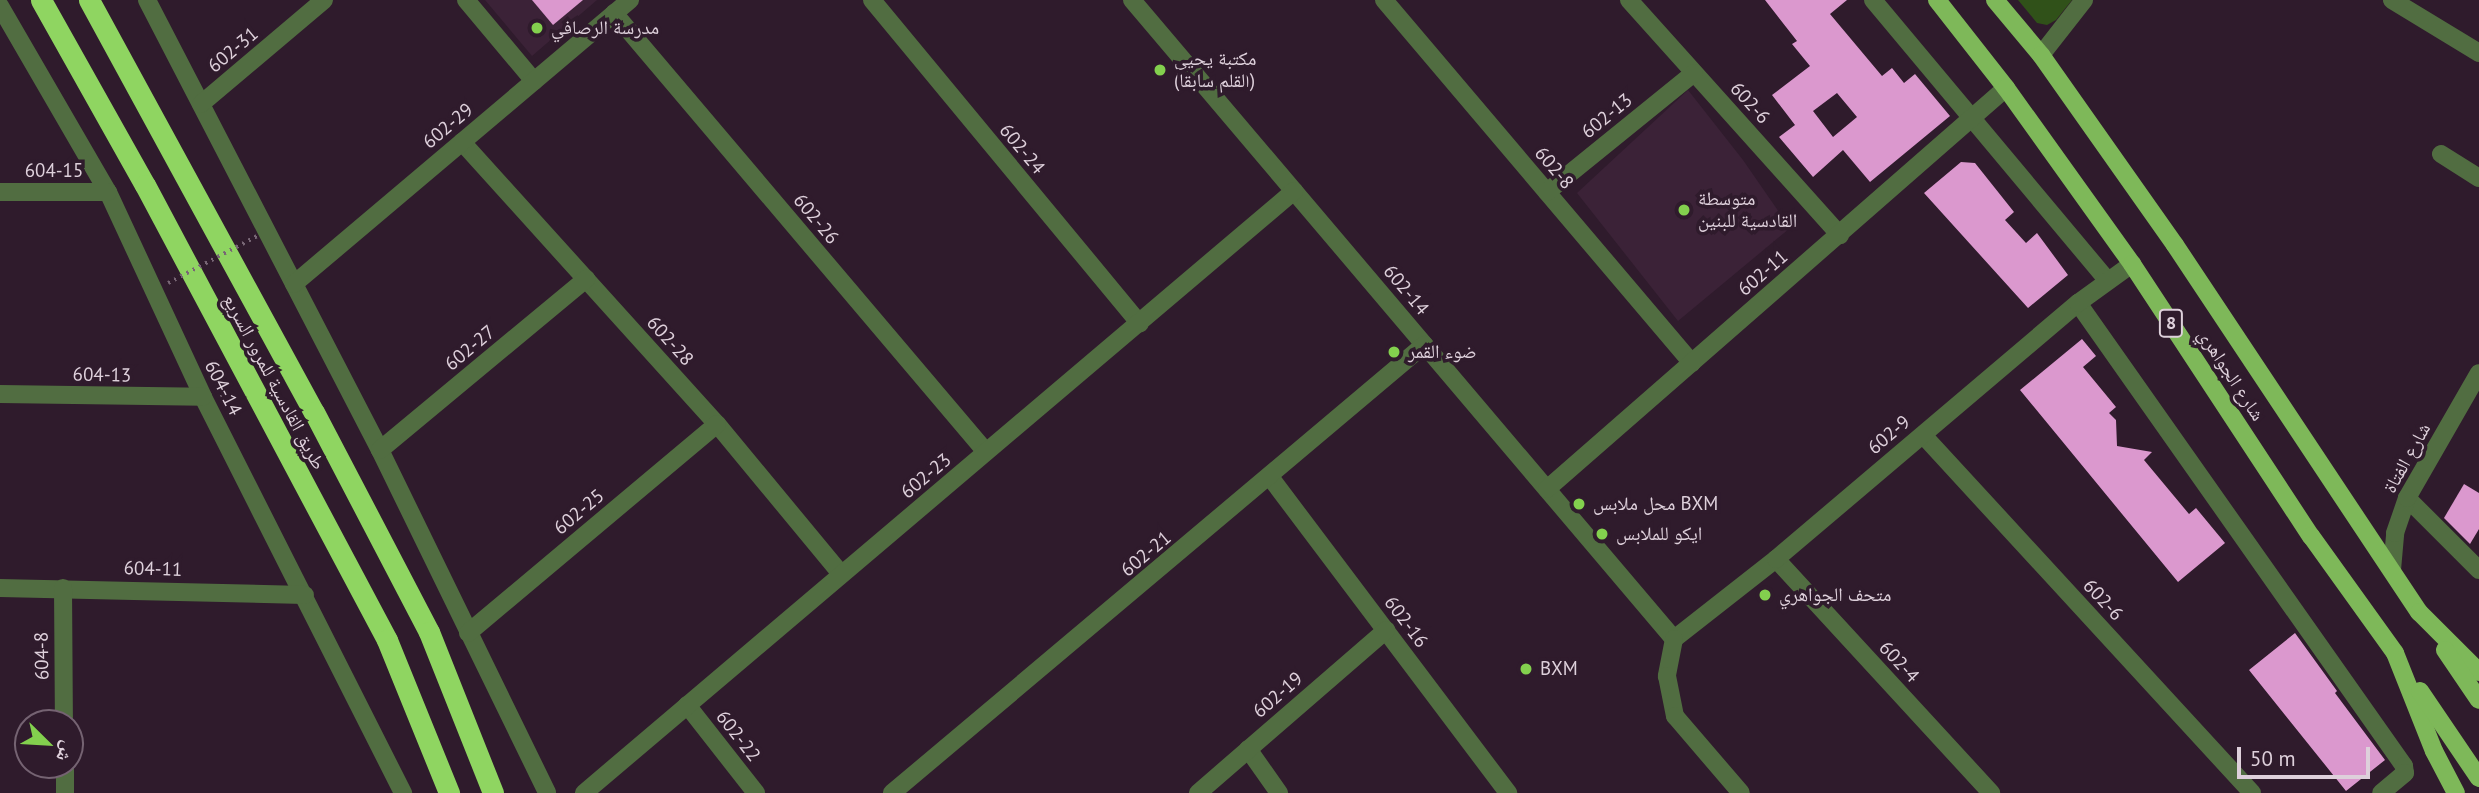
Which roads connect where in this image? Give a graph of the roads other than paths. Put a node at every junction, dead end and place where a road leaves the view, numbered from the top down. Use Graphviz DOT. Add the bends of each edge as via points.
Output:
graph roads {
  1 [pos="41,0"];
  2 [pos="89,0"];
  3 [pos="147,0"];
  4 [pos="324,0"];
  5 [pos="466,0"];
  6 [pos="630,0"];
  7 [pos="872,0"];
  8 [pos="1132,0"];
  9 [pos="1384,0"];
  10 [pos="1629,0"];
  11 [pos="1873,0"];
  12 [pos="1937,0"];
  13 [pos="1995,0"];
  14 [pos="2084,0"];
  15 [pos="2392,0"];
  16 [pos="0,6"];
  17 [pos="614,13"];
  18 [pos="2479,53"];
  19 [pos="2041,55"];
  20 [pos="1694,73"];
  21 [pos="534,81"];
  22 [pos="2006,88"];
  23 [pos="201,104"];
  24 [pos="1971,118"];
  25 [pos="462,142"];
  26 [pos="2441,153"];
  27 [pos="2479,178"];
  28 [pos="1294,191"];
  29 [pos="0,192"];
  30 [pos="108,192"];
  31 [pos="1547,192"];
  32 [pos="1840,235"];
  33 [pos="2132,264"];
  34 [pos="586,279"];
  35 [pos="2108,281"];
  36 [pos="294,284"];
  37 [pos="2078,303"];
  38 [pos="1140,324"];
  39 [pos="1424,345"];
  40 [pos="1692,363"];
  41 [pos="2479,373"];
  42 [pos="0,394"];
  43 [pos="202,397"];
  44 [pos="717,424"];
  45 [pos="1923,435"];
  46 [pos="380,450"];
  47 [pos="986,452"];
  48 [pos="1270,477"];
  49 [pos="1547,489"];
  50 [pos="2407,498"];
  51 [pos="1776,559"];
  52 [pos="2392,570"];
  53 [pos="2479,570"];
  54 [pos="841,574"];
  55 [pos="0,588"];
  56 [pos="63,588"];
  57 [pos="305,595"];
  58 [pos="2419,612"];
  59 [pos="1385,629"];
  60 [pos="468,633"];
  61 [pos="1674,639"];
  62 [pos="2395,653"];
  63 [pos="2479,672"];
  64 [pos="2479,699"];
  65 [pos="687,705"];
  66 [pos="64,709"];
  67 [pos="1248,749"];
  68 [pos="2475,773"];
  69 [pos="403,793"];
  70 [pos="449,793"];
  71 [pos="493,793"];
  72 [pos="547,793"];
  73 [pos="584,793"];
  74 [pos="756,793"];
  75 [pos="892,793"];
  76 [pos="1198,793"];
  77 [pos="1279,793"];
  78 [pos="1508,793"];
  79 [pos="1741,793"];
  80 [pos="1991,793"];
  81 [pos="2252,793"];
  82 [pos="2381,793"];
  83 [pos="2456,793"];
  1 -- 70 [label="highway, طريق القادسية للمرور السريع" via="387,639"];
  2 -- 71 [label="highway, طريق القادسية للمرور السريع" via="429,632"];
  3 -- 23 [label="street"];
  4 -- 23 [label="street, 602-31"];
  5 -- 21 [label="street"];
  6 -- 17 [label="street, 602-29"];
  7 -- 38 [label="street, 602-24"];
  8 -- 28 [label="street, 602-14"];
  9 -- 31 [label="street, 602-8"];
  10 -- 20 [label="street, 602-6"];
  11 -- 24 [label="street"];
  12 -- 22 [label="main road, شارع الجواهري / 8"];
  13 -- 19 [label="main road, شارع الجواهري / 8"];
  14 -- 19 [label="street"];
  15 -- 18 [label="street"];
  16 -- 30 [label="street, 604-14"];
  17 -- 21 [label="street, 602-29"];
  17 -- 47 [label="street, 602-26"];
  19 -- 52 [label="main road, شارع الجواهري / 8" via="2175,245"];
  20 -- 31 [label="street, 602-13"];
  20 -- 32 [label="street, 602-6"];
  21 -- 25 [label="street, 602-29"];
  22 -- 24 [label="street, 602-11"];
  22 -- 33 [label="main road, شارع الجواهري / 8"];
  23 -- 36 [label="street"];
  24 -- 32 [label="street, 602-11"];
  24 -- 35 [label="street"];
  25 -- 34 [label="street, 602-28"];
  25 -- 36 [label="street, 602-29"];
  26 -- 27 [label="street"];
  28 -- 38 [label="street, 602-23"];
  28 -- 39 [label="street, 602-14"];
  29 -- 30 [label="street, 604-15"];
  30 -- 43 [label="street, 604-14"];
  31 -- 40 [label="street, 602-8"];
  32 -- 40 [label="street, 602-11"];
  33 -- 35 [label="street, 602-9"];
  33 -- 62 [label="main road, شارع الجواهري / 8" via="2311,536"];
  34 -- 44 [label="street, 602-28"];
  34 -- 46 [label="street, 602-27"];
  35 -- 37 [label="street, 602-9"];
  36 -- 46 [label="street"];
  37 -- 45 [label="street, 602-9"];
  37 -- 82 [label="street" via="2404,766 2403,775"];
  38 -- 47 [label="street, 602-23"];
  39 -- 48 [label="street, 602-21"];
  39 -- 49 [label="street, 602-14"];
  40 -- 49 [label="street, 602-11"];
  41 -- 50 [label="street, شارع الفتاة"];
  42 -- 43 [label="street, 604-13"];
  43 -- 57 [label="street, 604-14"];
  44 -- 54 [label="street, 602-28"];
  44 -- 60 [label="street, 602-25"];
  45 -- 51 [label="street, 602-9"];
  45 -- 81 [label="street, 602-6"];
  46 -- 60 [label="street"];
  47 -- 54 [label="street, 602-23"];
  48 -- 59 [label="street, 602-16"];
  48 -- 75 [label="street, 602-21"];
  49 -- 61 [label="street, 602-14"];
  50 -- 52 [label="street, شارع الفتاة" via="2395,533"];
  50 -- 53 [label="street"];
  51 -- 61 [label="street, 602-9"];
  51 -- 80 [label="street, 602-4"];
  52 -- 58 [label="main road, شارع الجواهري / 8"];
  54 -- 65 [label="street, 602-23"];
  55 -- 56 [label="street, 604-11"];
  56 -- 57 [label="street, 604-11"];
  56 -- 66 [label="street, 604-8"];
  57 -- 69 [label="street, 604-14"];
  58 -- 63 [label="main road, شارع الجواهري / 8"];
  58 -- 64 [label="main road"];
  59 -- 67 [label="street, 602-19"];
  59 -- 78 [label="street, 602-16"];
  60 -- 72 [label="street"];
  61 -- 79 [label="street" via="1667,676 1675,716"];
  62 -- 68 [label="main road"];
  62 -- 83 [label="main road, شارع الجواهري / 8"];
  65 -- 73 [label="street, 602-23"];
  65 -- 74 [label="street, 602-22"];
  67 -- 76 [label="street, 602-19"];
  67 -- 77 [label="street"];
}
